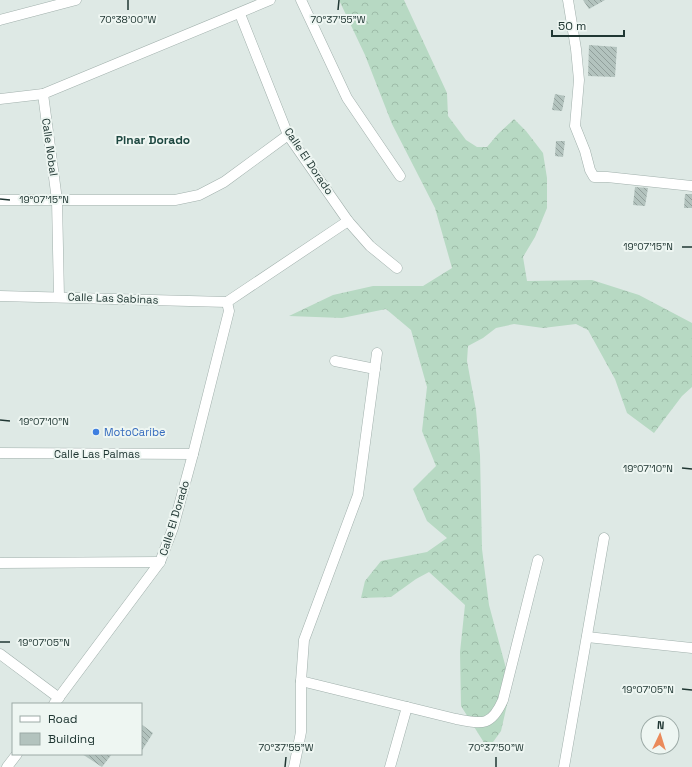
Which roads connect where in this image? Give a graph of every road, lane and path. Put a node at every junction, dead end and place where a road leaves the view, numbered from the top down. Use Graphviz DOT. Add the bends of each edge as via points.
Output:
graph roads {
  1 [pos="76,0"];
  2 [pos="270,0"];
  3 [pos="301,0"];
  4 [pos="568,0"];
  5 [pos="240,14"];
  6 [pos="0,20"];
  7 [pos="43,94"];
  8 [pos="0,99"];
  9 [pos="288,135"];
  10 [pos="400,176"];
  11 [pos="692,186"];
  12 [pos="0,200"];
  13 [pos="57,200"];
  14 [pos="348,220"];
  15 [pos="397,268"];
  16 [pos="0,296"];
  17 [pos="59,296"];
  18 [pos="227,302"];
  19 [pos="377,353"];
  20 [pos="335,361"];
  21 [pos="375,369"];
  22 [pos="0,453"];
  23 [pos="194,454"];
  24 [pos="604,538"];
  25 [pos="538,560"];
  26 [pos="160,562"];
  27 [pos="0,563"];
  28 [pos="587,637"];
  29 [pos="692,648"];
  30 [pos="0,654"];
  31 [pos="301,681"];
  32 [pos="57,701"];
  33 [pos="407,707"];
  34 [pos="16,755"];
  35 [pos="7,767"];
  36 [pos="294,767"];
  37 [pos="390,767"];
  38 [pos="564,767"];
  1 -- 6 [label="street"];
  2 -- 5 [label="street"];
  3 -- 10 [label="street" via="347,98"];
  4 -- 11 [label="street" via="579,80 575,126 594,177"];
  5 -- 7 [label="street"];
  5 -- 9 [label="street, Calle El Dorado"];
  7 -- 8 [label="street"];
  7 -- 13 [label="street, Calle Nobal"];
  9 -- 13 [label="street" via="224,182 199,195 175,200"];
  9 -- 14 [label="street, Calle El Dorado"];
  12 -- 13 [label="street"];
  13 -- 17 [label="street, Calle Nobal"];
  14 -- 15 [label="street, Calle El Dorado" via="370,246"];
  14 -- 18 [label="street"];
  16 -- 17 [label="street, Calle Las Sabinas"];
  17 -- 18 [label="street, Calle Las Sabinas"];
  18 -- 23 [label="street, Calle El Dorado" via="229,311"];
  19 -- 21 [label="street"];
  20 -- 21 [label="street"];
  21 -- 31 [label="street" via="358,495 304,640"];
  22 -- 23 [label="street, Calle Las Palmas"];
  23 -- 26 [label="street, Calle El Dorado" via="173,528"];
  24 -- 28 [label="street"];
  25 -- 33 [label="street" via="503,700 497,714 490,720 474,722"];
  26 -- 27 [label="street"];
  26 -- 32 [label="street, Calle El Dorado"];
  28 -- 29 [label="street"];
  28 -- 38 [label="street"];
  30 -- 32 [label="street"];
  31 -- 33 [label="street"];
  31 -- 36 [label="street" via="301,732"];
  33 -- 37 [label="street"];
  34 -- 35 [label="street"];
}
